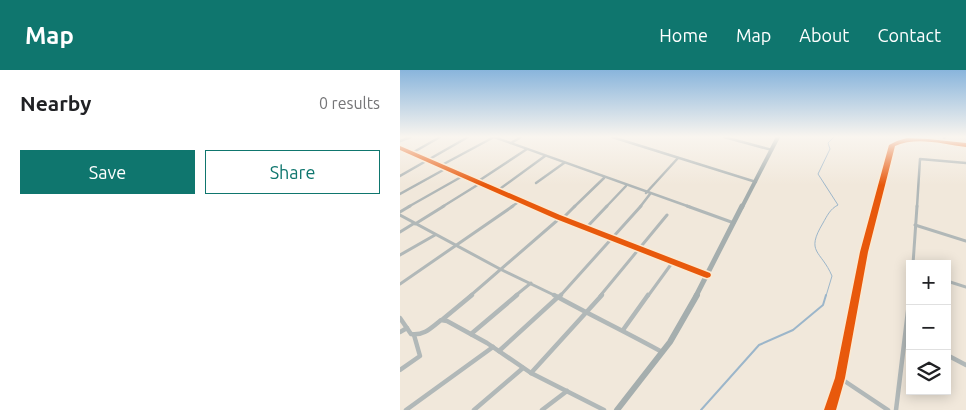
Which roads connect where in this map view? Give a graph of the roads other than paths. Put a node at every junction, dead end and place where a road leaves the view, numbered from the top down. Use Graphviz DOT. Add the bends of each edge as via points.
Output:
graph roads {
  1 [pos="411,153"];
  2 [pos="442,153"];
  3 [pos="464,153"];
  4 [pos="521,153"];
  5 [pos="537,153"];
  6 [pos="662,153"];
  7 [pos="771,153"];
  8 [pos="889,153"];
  9 [pos="545,156"];
  10 [pos="678,158"];
  11 [pos="429,161"];
  12 [pos="564,163"];
  13 [pos="966,163"];
  14 [pos="440,166"];
  15 [pos="445,169"];
  16 [pos="400,176"];
  17 [pos="462,176"];
  18 [pos="604,178"];
  19 [pos="757,182"];
  20 [pos="478,183"];
  21 [pos="536,183"];
  22 [pos="626,186"];
  23 [pos="497,191"];
  24 [pos="400,194"];
  25 [pos="648,194"];
  26 [pos="520,201"];
  27 [pos="400,213"];
  28 [pos="667,215"];
  29 [pos="561,218"];
  30 [pos="734,223"];
  31 [pos="414,224"];
  32 [pos="915,226"];
  33 [pos="586,228"];
  34 [pos="400,232"];
  35 [pos="435,235"];
  36 [pos="612,238"];
  37 [pos="966,242"];
  38 [pos="458,245"];
  39 [pos="640,250"];
  40 [pos="400,255"];
  41 [pos="913,260"];
  42 [pos="672,263"];
  43 [pos="502,270"];
  44 [pos="707,275"];
  45 [pos="951,282"];
  46 [pos="531,283"];
  47 [pos="400,284"];
  48 [pos="966,288"];
  49 [pos="559,297"];
  50 [pos="586,314"];
  51 [pos="400,318"];
  52 [pos="443,320"];
  53 [pos="407,328"];
  54 [pos="623,330"];
  55 [pos="400,332"];
  56 [pos="471,334"];
  57 [pos="414,335"];
  58 [pos="906,340"];
  59 [pos="493,347"];
  60 [pos="499,351"];
  61 [pos="662,352"];
  62 [pos="951,357"];
  63 [pos="966,365"];
  64 [pos="523,368"];
  65 [pos="400,370"];
  66 [pos="531,373"];
  67 [pos="840,378"];
  68 [pos="567,391"];
  69 [pos="406,410"];
  70 [pos="474,410"];
  71 [pos="542,410"];
  72 [pos="604,410"];
  73 [pos="617,410"];
  74 [pos="830,410"];
  75 [pos="888,410"];
  76 [pos="896,410"];
  1 -- 11 [label="street"];
  2 -- 11 [label="street"];
  3 -- 14 [label="street"];
  4 -- 20 [label="street"];
  5 -- 9 [label="street"];
  6 -- 10 [label="street"];
  7 -- 19 [label="street"];
  8 -- 67 [label="street" via="864,252"];
  9 -- 12 [label="street"];
  9 -- 23 [label="street"];
  10 -- 19 [label="street"];
  10 -- 25 [label="street"];
  11 -- 14 [label="street"];
  11 -- 16 [label="street"];
  12 -- 18 [label="street"];
  12 -- 21 [label="street"];
  13 -- 32 [label="street" via="920,159"];
  14 -- 15 [label="street"];
  15 -- 17 [label="street"];
  15 -- 24 [label="street"];
  17 -- 20 [label="street"];
  17 -- 27 [label="street"];
  18 -- 22 [label="street"];
  18 -- 29 [label="street"];
  19 -- 30 [label="street"];
  20 -- 23 [label="street"];
  20 -- 31 [label="street"];
  22 -- 25 [label="street"];
  22 -- 33 [label="street"];
  23 -- 26 [label="street"];
  25 -- 30 [label="street"];
  25 -- 36 [label="street"];
  26 -- 29 [label="street"];
  26 -- 38 [label="street"];
  27 -- 31 [label="street"];
  28 -- 39 [label="street"];
  29 -- 33 [label="street"];
  29 -- 43 [label="street"];
  30 -- 44 [label="street"];
  31 -- 34 [label="street"];
  31 -- 35 [label="street"];
  32 -- 37 [label="street"];
  32 -- 41 [label="street"];
  33 -- 36 [label="street"];
  35 -- 38 [label="street"];
  35 -- 40 [label="street"];
  36 -- 39 [label="street"];
  36 -- 49 [label="street"];
  38 -- 43 [label="street"];
  38 -- 47 [label="street"];
  39 -- 42 [label="street"];
  39 -- 50 [label="street"];
  42 -- 44 [label="street"];
  42 -- 54 [label="street"];
  43 -- 46 [label="street"];
  43 -- 52 [label="street"];
  44 -- 61 [label="street"];
  45 -- 48 [label="street"];
  46 -- 49 [label="street"];
  46 -- 56 [label="street"];
  49 -- 50 [label="street"];
  49 -- 60 [label="street"];
  50 -- 54 [label="street"];
  50 -- 66 [label="street"];
  51 -- 53 [label="street"];
  52 -- 56 [label="street"];
  52 -- 57 [label="street"];
  53 -- 55 [label="street"];
  53 -- 57 [label="street"];
  54 -- 61 [label="street"];
  56 -- 59 [label="street"];
  57 -- 65 [label="street" via="420,356"];
  58 -- 76 [label="street"];
  59 -- 60 [label="street"];
  59 -- 69 [label="street"];
  60 -- 64 [label="street"];
  61 -- 73 [label="street"];
  62 -- 63 [label="street"];
  64 -- 66 [label="street"];
  64 -- 70 [label="street"];
  66 -- 68 [label="street"];
  67 -- 74 [label="street"];
  67 -- 75 [label="street"];
  68 -- 71 [label="street"];
  68 -- 72 [label="street"];
}
